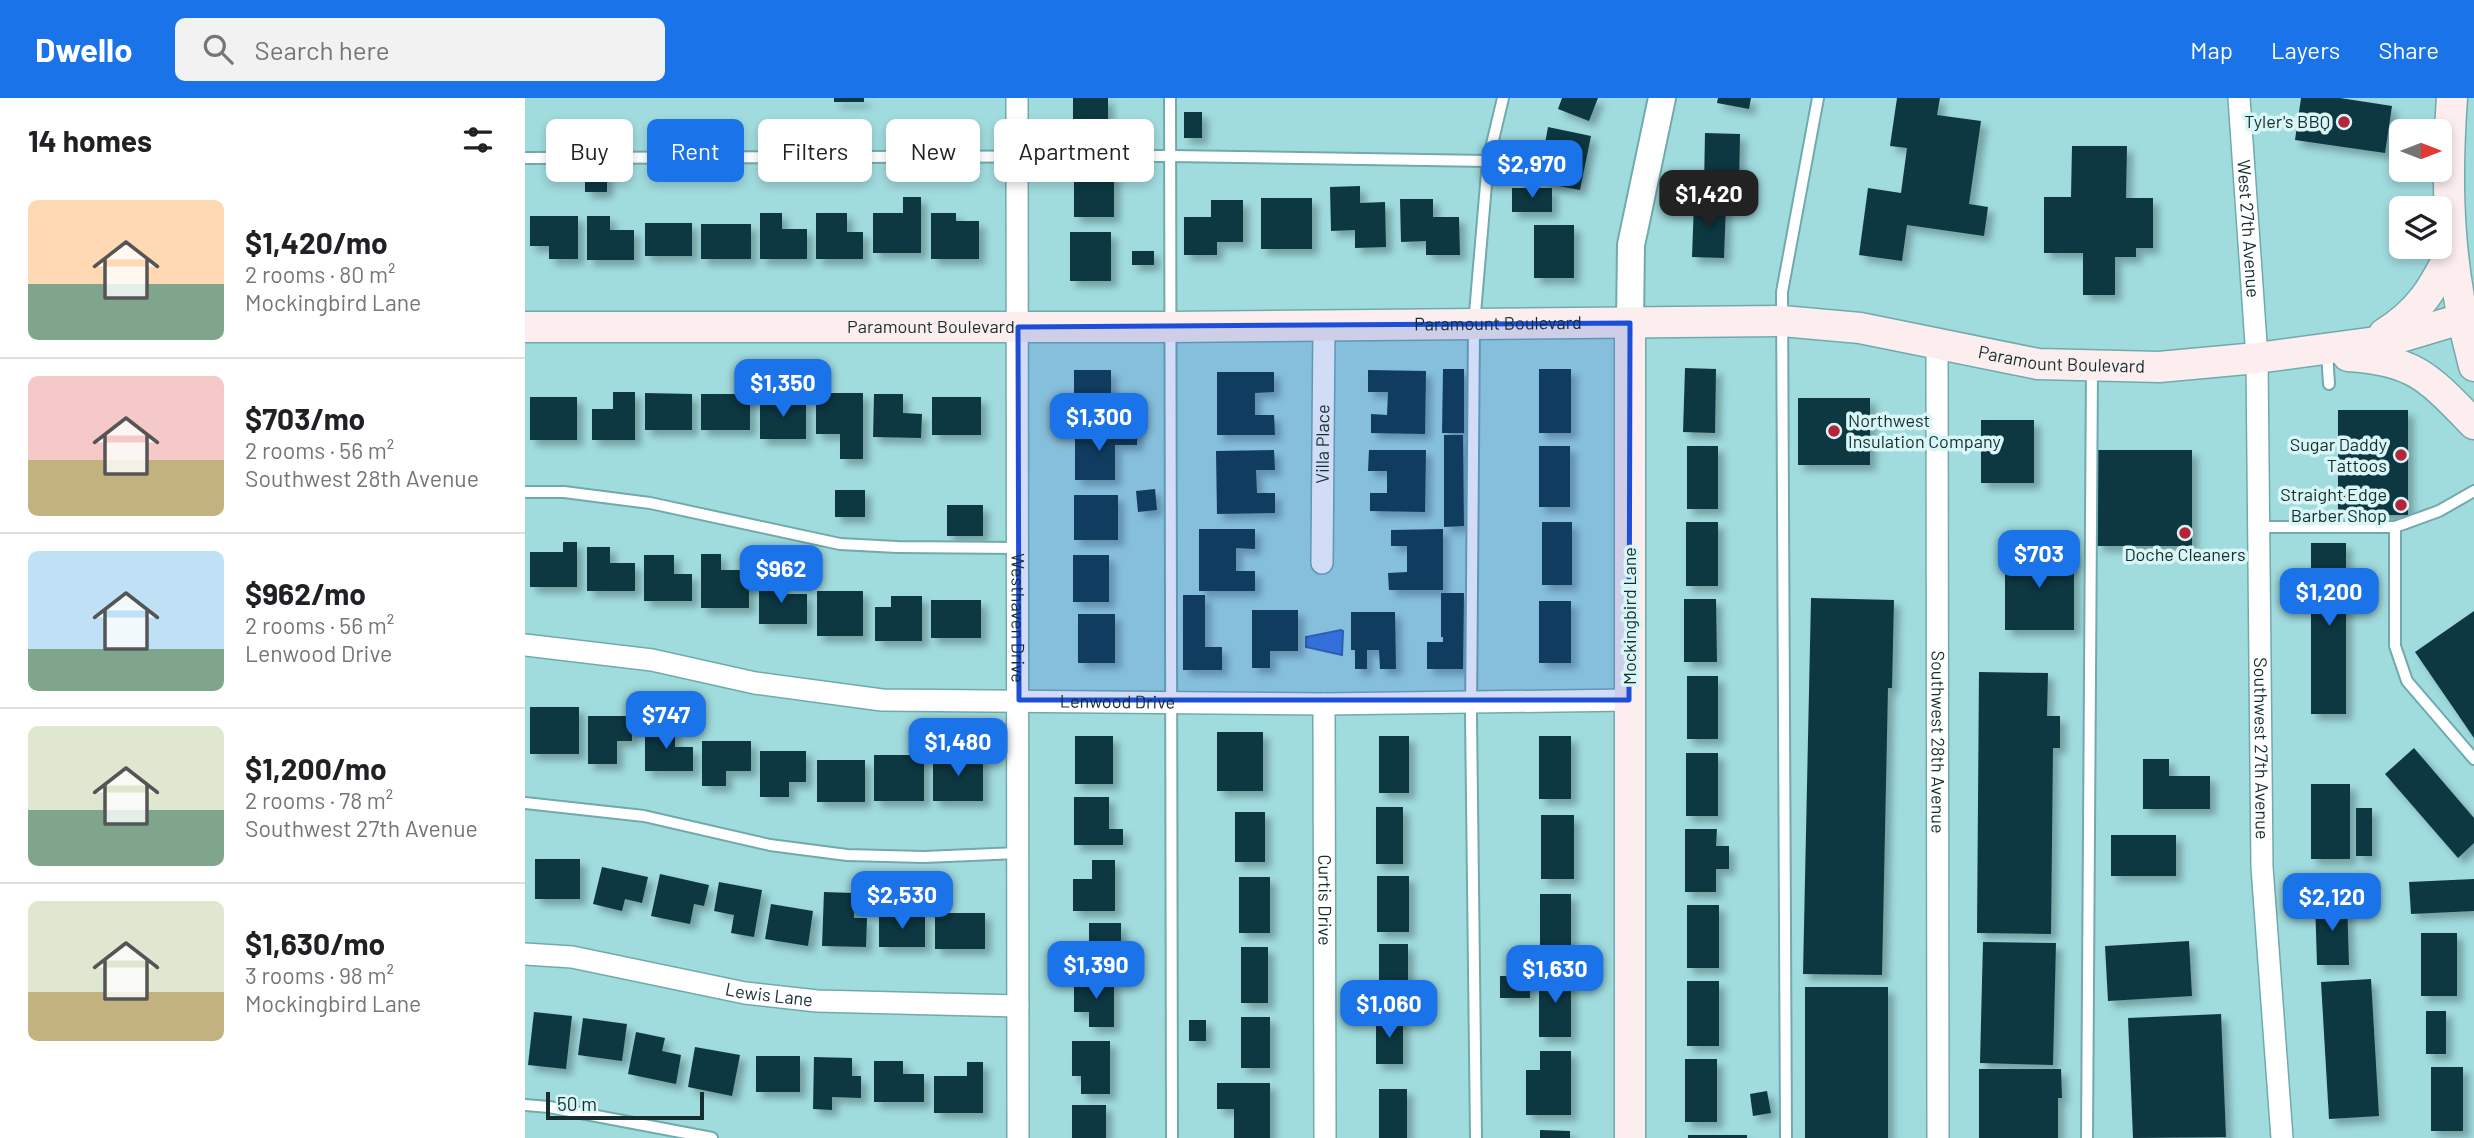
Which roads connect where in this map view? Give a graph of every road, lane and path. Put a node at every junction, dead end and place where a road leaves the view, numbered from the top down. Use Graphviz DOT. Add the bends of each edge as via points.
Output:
graph roads {
  1 [pos="1017,98"];
  2 [pos="1170,98"];
  3 [pos="1503,98"];
  4 [pos="1662,98"];
  5 [pos="1818,98"];
  6 [pos="2239,98"];
  7 [pos="2452,98"];
  8 [pos="1017,119"];
  9 [pos="1154,156"];
  10 [pos="1170,156"];
  11 [pos="525,158"];
  12 [pos="994,158"];
  13 [pos="1488,161"];
  14 [pos="1017,182"];
  15 [pos="2449,196"];
  16 [pos="2452,256"];
  17 [pos="2448,259"];
  18 [pos="2468,317"];
  19 [pos="1782,321"];
  20 [pos="1630,323"];
  21 [pos="1474,325"];
  22 [pos="1324,326"];
  23 [pos="525,327"];
  24 [pos="1018,327"];
  25 [pos="1171,327"];
  26 [pos="2370,343"];
  27 [pos="1937,345"];
  28 [pos="2256,358"];
  29 [pos="2320,360"];
  30 [pos="2092,365"];
  31 [pos="2474,366"];
  32 [pos="2474,424"];
  33 [pos="2474,491"];
  34 [pos="525,492"];
  35 [pos="2258,527"];
  36 [pos="2396,527"];
  37 [pos="1019,548"];
  38 [pos="1322,564"];
  39 [pos="525,645"];
  40 [pos="1019,700"];
  41 [pos="1629,701"];
  42 [pos="1173,702"];
  43 [pos="1471,702"];
  44 [pos="1324,704"];
  45 [pos="2474,759"];
  46 [pos="525,803"];
  47 [pos="1019,853"];
  48 [pos="525,954"];
  49 [pos="1018,1006"];
  50 [pos="525,1105"];
  51 [pos="712,1138"];
  52 [pos="1018,1138"];
  53 [pos="1172,1138"];
  54 [pos="1325,1138"];
  55 [pos="1476,1138"];
  56 [pos="1630,1138"];
  57 [pos="1786,1138"];
  58 [pos="1938,1138"];
  59 [pos="2087,1138"];
  60 [pos="2282,1138"];
  1 -- 8 [label="street, Westhaven Drive"];
  2 -- 10 [label="lane"];
  3 -- 13 [label="lane"];
  4 -- 20 [label="street, Mockingbird Lane" via="1630,245"];
  5 -- 19 [label="lane" via="1782,292"];
  6 -- 28 [label="street, West 27th Avenue"];
  7 -- 15 [label="main road"];
  9 -- 10 [label="lane"];
  10 -- 13 [label="lane"];
  10 -- 25 [label="lane"];
  11 -- 12 [label="lane"];
  13 -- 21 [label="lane"];
  14 -- 24 [label="street, Westhaven Drive"];
  16 -- 18 [label="main road"];
  17 -- 26 [label="main road" via="2421,305"];
  18 -- 26 [label="main road, Paramount Boulevard"];
  18 -- 31 [label="main road"];
  19 -- 20 [label="main road, Paramount Boulevard"];
  19 -- 27 [label="main road, Paramount Boulevard" via="1860,328"];
  19 -- 57 [label="lane"];
  20 -- 21 [label="main road, Paramount Boulevard"];
  20 -- 41 [label="main road, Mockingbird Lane"];
  21 -- 22 [label="main road, Paramount Boulevard"];
  21 -- 43 [label="lane"];
  22 -- 25 [label="main road, Paramount Boulevard"];
  22 -- 38 [label="street, Villa Place"];
  23 -- 24 [label="main road, Paramount Boulevard"];
  24 -- 25 [label="main road, Paramount Boulevard"];
  24 -- 37 [label="street, Westhaven Drive"];
  25 -- 42 [label="lane"];
  26 -- 29 [label="main road, Paramount Boulevard"];
  27 -- 30 [label="main road, Paramount Boulevard" via="2038,364"];
  27 -- 58 [label="street, Southwest 28th Avenue"];
  28 -- 29 [label="main road, Paramount Boulevard"];
  28 -- 30 [label="main road, Paramount Boulevard" via="2159,367"];
  28 -- 35 [label="street, Southwest 27th Avenue"];
  29 -- 32 [label="main road" via="2380,358 2417,371"];
  30 -- 59 [label="lane"];
  33 -- 36 [label="lane"];
  34 -- 37 [label="lane" via="650,503 840,544"];
  35 -- 36 [label="lane"];
  35 -- 60 [label="street, Southwest 27th Avenue" via="2262,867"];
  36 -- 45 [label="lane" via="2395,646 2399,658 2407,681"];
  37 -- 40 [label="street, Westhaven Drive"];
  39 -- 40 [label="street, Lenwood Drive" via="652,660 755,683 882,700"];
  40 -- 42 [label="street, Lenwood Drive"];
  40 -- 47 [label="street, Westhaven Drive"];
  41 -- 43 [label="street, Lenwood Drive"];
  41 -- 56 [label="main road, Mockingbird Lane"];
  42 -- 44 [label="street, Lenwood Drive"];
  42 -- 53 [label="lane"];
  43 -- 44 [label="street, Lenwood Drive"];
  43 -- 55 [label="lane"];
  44 -- 54 [label="street, Curtis Drive"];
  46 -- 47 [label="lane" via="644,816 771,845 847,855 924,858"];
  47 -- 49 [label="street, Westhaven Drive"];
  48 -- 49 [label="street, Lewis Lane" via="572,957 745,993 817,1001"];
  49 -- 52 [label="street, Westhaven Drive"];
  50 -- 51 [label="lane"];
}
